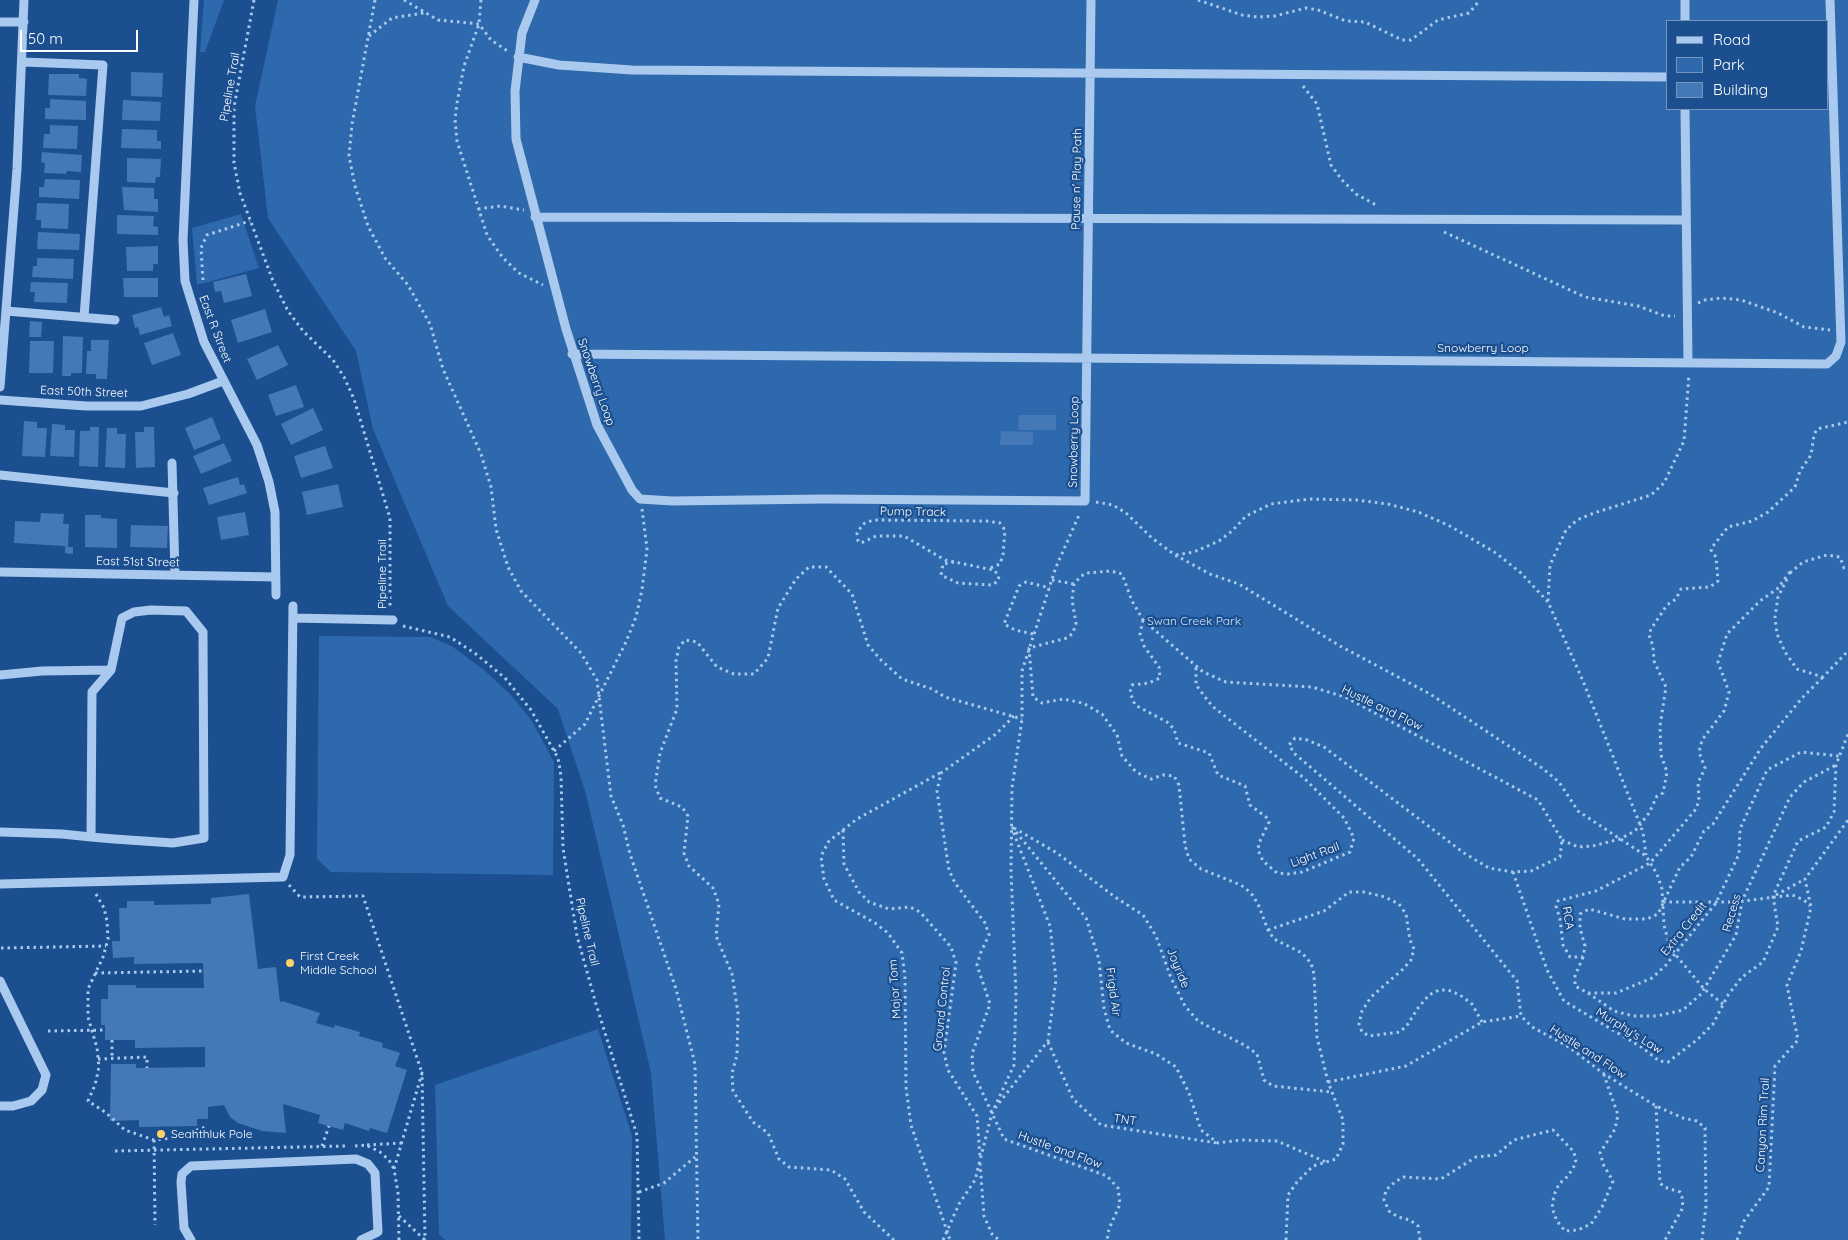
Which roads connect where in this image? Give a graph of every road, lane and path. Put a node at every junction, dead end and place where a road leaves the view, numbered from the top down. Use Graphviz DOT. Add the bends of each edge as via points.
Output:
graph roads {
  1 [pos="24,0"];
  2 [pos="194,0"];
  3 [pos="254,0"];
  4 [pos="375,0"];
  5 [pos="404,0"];
  6 [pos="481,0"];
  7 [pos="535,0"];
  8 [pos="1092,0"];
  9 [pos="1198,0"];
  10 [pos="1480,0"];
  11 [pos="1685,0"];
  12 [pos="1830,0"];
  13 [pos="424,13"];
  14 [pos="1685,20"];
  15 [pos="0,22"];
  16 [pos="24,22"];
  17 [pos="479,24"];
  18 [pos="369,37"];
  19 [pos="518,57"];
  20 [pos="23,62"];
  21 [pos="1091,73"];
  22 [pos="1295,74"];
  23 [pos="1666,77"];
  24 [pos="1685,110"];
  25 [pos="478,208"];
  26 [pos="1386,209"];
  27 [pos="535,217"];
  28 [pos="1089,218"];
  29 [pos="1686,220"];
  30 [pos="250,221"];
  31 [pos="1435,228"];
  32 [pos="203,280"];
  33 [pos="555,291"];
  34 [pos="1687,310"];
  35 [pos="6,311"];
  36 [pos="84,317"];
  37 [pos="115,320"];
  38 [pos="2,326"];
  39 [pos="1840,330"];
  40 [pos="572,354"];
  41 [pos="1087,358"];
  42 [pos="1688,362"];
  43 [pos="223,381"];
  44 [pos="0,387"];
  45 [pos="0,400"];
  46 [pos="1848,422"];
  47 [pos="172,463"];
  48 [pos="0,475"];
  49 [pos="174,493"];
  50 [pos="640,499"];
  51 [pos="1085,501"];
  52 [pos="1175,555"];
  53 [pos="954,562"];
  54 [pos="1848,567"];
  55 [pos="988,569"];
  56 [pos="0,572"];
  57 [pos="1790,572"];
  58 [pos="175,576"];
  59 [pos="276,576"];
  60 [pos="1052,580"];
  61 [pos="1074,584"];
  62 [pos="1050,588"];
  63 [pos="276,595"];
  64 [pos="1548,602"];
  65 [pos="293,606"];
  66 [pos="293,618"];
  67 [pos="393,620"];
  68 [pos="1143,620"];
  69 [pos="1033,634"];
  70 [pos="1029,648"];
  71 [pos="1848,651"];
  72 [pos="1196,666"];
  73 [pos="111,670"];
  74 [pos="0,675"];
  75 [pos="1823,677"];
  76 [pos="600,697"];
  77 [pos="1014,716"];
  78 [pos="1022,719"];
  79 [pos="1848,734"];
  80 [pos="554,751"];
  81 [pos="1839,756"];
  82 [pos="1836,765"];
  83 [pos="941,773"];
  84 [pos="1848,820"];
  85 [pos="1640,825"];
  86 [pos="1011,826"];
  87 [pos="843,830"];
  88 [pos="0,832"];
  89 [pos="91,837"];
  90 [pos="1620,839"];
  91 [pos="1562,840"];
  92 [pos="1646,856"];
  93 [pos="1650,863"];
  94 [pos="1513,872"];
  95 [pos="283,877"];
  96 [pos="1805,879"];
  97 [pos="0,884"];
  98 [pos="96,894"];
  99 [pos="1773,896"];
  100 [pos="1742,901"];
  101 [pos="1663,902"];
  102 [pos="1716,903"];
  103 [pos="1812,907"];
  104 [pos="1268,930"];
  105 [pos="106,946"];
  106 [pos="2,948"];
  107 [pos="1675,954"];
  108 [pos="1583,957"];
  109 [pos="203,971"];
  110 [pos="95,973"];
  111 [pos="0,981"];
  112 [pos="1704,990"];
  113 [pos="1588,993"];
  114 [pos="1723,1004"];
  115 [pos="1521,1016"];
  116 [pos="1482,1022"];
  117 [pos="48,1030"];
  118 [pos="90,1030"];
  119 [pos="105,1030"];
  120 [pos="112,1040"];
  121 [pos="1048,1041"];
  122 [pos="98,1058"];
  123 [pos="112,1058"];
  124 [pos="147,1068"];
  125 [pos="422,1074"];
  126 [pos="1604,1074"];
  127 [pos="1328,1082"];
  128 [pos="1332,1092"];
  129 [pos="0,1106"];
  130 [pos="1656,1106"];
  131 [pos="992,1113"];
  132 [pos="206,1126"];
  133 [pos="329,1126"];
  134 [pos="154,1140"];
  135 [pos="402,1143"];
  136 [pos="1218,1143"];
  137 [pos="366,1145"];
  138 [pos="322,1146"];
  139 [pos="154,1150"];
  140 [pos="115,1151"];
  141 [pos="695,1157"];
  142 [pos="980,1160"];
  143 [pos="1326,1162"];
  144 [pos="394,1169"];
  145 [pos="639,1192"];
  146 [pos="398,1216"];
  147 [pos="155,1225"];
  148 [pos="946,1232"];
  149 [pos="191,1240"];
  150 [pos="361,1240"];
  151 [pos="399,1240"];
  152 [pos="425,1240"];
  153 [pos="639,1240"];
  154 [pos="698,1240"];
  155 [pos="894,1240"];
  156 [pos="943,1240"];
  157 [pos="950,1240"];
  158 [pos="999,1240"];
  159 [pos="1107,1240"];
  160 [pos="1286,1240"];
  161 [pos="1420,1240"];
  162 [pos="1665,1240"];
  163 [pos="1702,1240"];
  164 [pos="1738,1240"];
  1 -- 16 [label="street"];
  2 -- 43 [label="street, East R Street" via="182,240 185,281 201,334"];
  3 -- 30 [label="path, Pipeline Trail" via="232,129 234,163"];
  4 -- 18 [label="path"];
  5 -- 13 [label="path"];
  6 -- 17 [label="path"];
  7 -- 19 [label="street, Snowberry Loop" via="522,33"];
  8 -- 21 [label="street, Pause n' Play Path"];
  9 -- 10 [label="path" via="1242,15 1275,16 1306,8 1318,10 1346,21 1365,22 1402,40 1411,40 1438,20 1469,13"];
  11 -- 14 [label="street"];
  12 -- 39 [label="street, Snowberry Loop"];
  13 -- 17 [label="path" via="438,20"];
  13 -- 18 [label="path" via="392,18"];
  15 -- 16 [label="street"];
  16 -- 20 [label="street"];
  17 -- 19 [label="path" via="491,40"];
  17 -- 25 [label="path" via="464,66 455,119 457,141"];
  18 -- 76 [label="path" via="358,82 349,156 354,186 368,226 385,258 408,285 430,324 443,369 481,454 491,487 496,529 508,567 522,591 581,653 596,675"];
  19 -- 21 [label="street" via="593,69"];
  19 -- 27 [label="street, Snowberry Loop" via="516,139"];
  20 -- 35 [label="street"];
  20 -- 36 [label="street" via="103,65"];
  21 -- 22 [label="street"];
  21 -- 28 [label="street, Pause n' Play Path"];
  22 -- 23 [label="street"];
  22 -- 26 [label="path" via="1316,104 1331,165 1362,199"];
  24 -- 29 [label="street"];
  25 -- 27 [label="path" via="514,208"];
  25 -- 33 [label="path" via="487,235 503,258 519,273"];
  27 -- 28 [label="street"];
  27 -- 33 [label="street, Snowberry Loop"];
  28 -- 29 [label="street"];
  28 -- 41 [label="street, Pause n' Play Path"];
  29 -- 34 [label="street"];
  30 -- 32 [label="path" via="208,236 200,248"];
  30 -- 67 [label="path, Pipeline Trail" via="288,311 303,332 333,360 354,399 390,518 390,612"];
  31 -- 34 [label="path" via="1585,297 1638,306 1665,316 1674,317"];
  33 -- 40 [label="street, Snowberry Loop"];
  34 -- 39 [label="path" via="1705,300 1741,300 1778,313 1804,327"];
  34 -- 42 [label="street"];
  35 -- 36 [label="street"];
  35 -- 38 [label="street"];
  36 -- 37 [label="street"];
  38 -- 44 [label="street"];
  39 -- 42 [label="street, Snowberry Loop" via="1841,342 1836,356 1827,364"];
  40 -- 41 [label="street"];
  40 -- 50 [label="street, Snowberry Loop" via="596,425 612,457"];
  41 -- 42 [label="street, Snowberry Loop"];
  41 -- 51 [label="street, Snowberry Loop"];
  42 -- 64 [label="path" via="1684,441 1664,483 1651,495 1577,520 1566,530 1550,565"];
  43 -- 45 [label="street, East 50th Street" via="180,397 141,406"];
  43 -- 59 [label="street, East R Street" via="257,445 269,482 275,512"];
  46 -- 85 [label="path" via="1817,429 1811,455 1800,471 1795,487 1768,512 1752,521 1728,526 1713,546 1711,550 1716,557 1718,581 1710,587 1681,589 1650,628 1654,661 1666,687 1660,726 1661,755 1667,772 1663,793 1657,796 1650,813"];
  47 -- 49 [label="street"];
  48 -- 49 [label="street"];
  49 -- 58 [label="street"];
  50 -- 51 [label="street, Snowberry Loop"];
  50 -- 76 [label="path" via="647,549 642,590 636,617"];
  51 -- 52 [label="path" via="1113,505"];
  51 -- 60 [label="path"];
  52 -- 64 [label="path" via="1194,552 1219,541 1246,516 1270,504 1309,499 1388,504 1418,512 1474,539 1521,573"];
  52 -- 90 [label="path" via="1210,574 1239,584 1340,646 1430,694 1542,768 1560,782 1578,811"];
  53 -- 55 [label="path, Pump Track"];
  53 -- 55 [label="path" via="943,564 941,575 958,583 992,585 998,582 999,576"];
  53 -- 55 [label="path, Pump Track" via="904,536 876,536 861,543 856,533 863,524 873,520 1000,523 1005,530 1003,555 1000,564"];
  54 -- 57 [label="path" via="1844,568 1840,557 1827,555 1803,562"];
  56 -- 58 [label="street, East 51st Street"];
  57 -- 75 [label="path" via="1778,597 1776,634 1797,669"];
  57 -- 93 [label="path, RCA" via="1727,634 1718,662 1729,692 1724,712 1702,740 1699,752 1705,768 1698,783 1696,809"];
  58 -- 59 [label="street, East 51st Street"];
  59 -- 63 [label="street, East R Street"];
  60 -- 61 [label="path"];
  60 -- 62 [label="path"];
  61 -- 68 [label="path, Hustle and Flow" via="1086,573 1111,571 1122,574"];
  61 -- 70 [label="path" via="1072,600 1076,623 1072,633 1067,638"];
  62 -- 69 [label="path"];
  62 -- 69 [label="path" via="1026,582 1019,586 1004,624"];
  64 -- 85 [label="path"];
  65 -- 66 [label="street"];
  66 -- 67 [label="street"];
  66 -- 95 [label="street" via="290,855"];
  67 -- 80 [label="path, Pipeline Trail" via="400,626 450,637 476,654 505,678 531,710"];
  68 -- 72 [label="path, Hustle and Flow"];
  68 -- 72 [label="path, Light Rail" via="1140,634 1144,646 1159,667 1160,678 1149,683 1132,684 1130,692 1135,706 1167,722 1174,729 1178,743 1209,753 1218,775 1245,786 1250,805 1269,822 1259,842 1258,850 1263,861 1277,873 1288,874 1302,872 1350,852 1354,838 1344,818 1304,778 1212,706 1196,684"];
  69 -- 70 [label="path"];
  70 -- 78 [label="path" via="1022,671"];
  70 -- 104 [label="path" via="1033,696 1042,703 1063,699 1083,703 1102,714 1117,735 1122,756 1136,772 1152,779 1174,776 1179,786 1189,859 1201,869 1242,885 1251,893"];
  71 -- 75 [label="path"];
  72 -- 91 [label="path, Hustle and Flow" via="1226,682 1312,687 1345,697 1538,800"];
  73 -- 74 [label="street"];
  73 -- 89 [label="street" via="92,692"];
  73 -- 89 [label="street" via="122,618 134,612 186,611 203,632 204,838 173,843"];
  75 -- 101 [label="path, RCA" via="1761,748 1713,824 1704,831 1691,857 1680,867"];
  76 -- 80 [label="path" via="585,724"];
  76 -- 141 [label="path" via="605,765 611,796 676,990 694,1064"];
  77 -- 78 [label="path"];
  77 -- 83 [label="path" via="996,734"];
  77 -- 155 [label="path" via="945,697 902,678 868,645 852,594 826,567 809,567 796,579 778,608 768,658 754,674 734,674 717,667 697,642 686,640 679,647 676,661 677,709 660,753 655,785 660,798 682,808 688,816 684,853 689,866 713,888 719,904 716,936 732,974 738,1013 732,1092 753,1122 768,1133 779,1159 789,1167 831,1170 845,1179 864,1212"];
  78 -- 86 [label="path" via="1012,788"];
  79 -- 81 [label="path"];
  80 -- 145 [label="path, Pipeline Trail" via="561,776 563,848 574,918 596,1004 635,1121"];
  81 -- 82 [label="path"];
  81 -- 102 [label="path, Extra Credit" via="1801,752 1767,770 1740,829 1739,854"];
  82 -- 99 [label="path" via="1834,812 1826,826 1798,841"];
  82 -- 100 [label="path, Recess" via="1804,782 1790,797"];
  83 -- 87 [label="path, Major Tom"];
  83 -- 131 [label="path, Hustle and Flow" via="937,791 949,870 985,923 989,935 977,965 990,1004 972,1054 973,1072"];
  84 -- 96 [label="path"];
  85 -- 90 [label="path"];
  85 -- 92 [label="path"];
  86 -- 121 [label="path" via="1050,926 1056,979"];
  86 -- 128 [label="path, Joyride" via="1057,853 1143,915 1156,936 1185,1006 1198,1021 1257,1054 1264,1080 1272,1086"];
  86 -- 131 [label="path" via="1016,996 1014,1065"];
  86 -- 136 [label="path, Frigid Air" via="1086,918 1100,960 1104,1008 1110,1030 1126,1043 1156,1054 1176,1067 1201,1130"];
  87 -- 142 [label="path, Ground Control" via="844,864 858,892 869,902 889,909 910,907 920,912 951,947 956,963 944,1052 948,1070 977,1116"];
  87 -- 148 [label="path, Major Tom" via="830,841 821,856 824,879 834,900 888,933 902,953 906,1087 911,1126"];
  88 -- 89 [label="street"];
  90 -- 91 [label="path" via="1578,847"];
  90 -- 92 [label="path"];
  91 -- 94 [label="path" via="1560,857 1531,871"];
  92 -- 93 [label="path"];
  93 -- 101 [label="path" via="1662,889"];
  93 -- 108 [label="path, RCA" via="1596,891 1558,901 1556,906 1563,945 1570,957"];
  94 -- 114 [label="path, Murphy's Law" via="1547,970 1564,1001 1659,1061 1668,1062 1698,1039 1713,1024"];
  94 -- 115 [label="path" via="1489,868 1464,853 1324,747 1296,738 1289,745 1295,754 1418,859 1517,981"];
  95 -- 97 [label="street"];
  95 -- 125 [label="path" via="300,897 362,896"];
  96 -- 99 [label="path"];
  96 -- 103 [label="path, Canyon Rim Trail"];
  98 -- 105 [label="path" via="108,922"];
  99 -- 100 [label="path"];
  99 -- 103 [label="path" via="1798,896"];
  99 -- 114 [label="path, Murphy's Law" via="1778,927 1763,962 1742,977"];
  100 -- 102 [label="path"];
  100 -- 112 [label="path, Recess" via="1736,935"];
  101 -- 102 [label="path"];
  101 -- 107 [label="path" via="1664,925"];
  101 -- 108 [label="path, RCA" via="1658,914 1647,919 1625,919 1589,909 1580,914 1585,946"];
  102 -- 107 [label="path, Extra Credit"];
  103 -- 164 [label="path, Canyon Rim Trail" via="1802,950 1787,985 1798,1040 1776,1066 1769,1187 1744,1221"];
  104 -- 116 [label="path" via="1324,911 1349,892 1385,897 1399,904 1406,914 1414,949 1411,960 1366,1004 1359,1024 1362,1032 1369,1036 1400,1032 1429,995 1439,990 1460,995 1472,1004"];
  104 -- 127 [label="path" via="1274,939 1302,953 1311,963 1317,1037"];
  105 -- 106 [label="path"];
  105 -- 110 [label="path"];
  107 -- 112 [label="path"];
  107 -- 113 [label="path, Extra Credit" via="1652,978 1616,993"];
  108 -- 113 [label="path" via="1575,976 1576,986"];
  109 -- 110 [label="path"];
  110 -- 118 [label="path" via="88,989"];
  111 -- 129 [label="street" via="46,1075 42,1090 31,1101"];
  112 -- 113 [label="path, Recess" via="1683,1010 1657,1016 1633,1016 1614,1011"];
  112 -- 114 [label="path"];
  115 -- 116 [label="path"];
  115 -- 126 [label="path, Hustle and Flow" via="1532,1027 1569,1047"];
  116 -- 127 [label="path" via="1406,1066"];
  117 -- 118 [label="path"];
  118 -- 119 [label="path"];
  118 -- 122 [label="path"];
  120 -- 123 [label="path"];
  121 -- 131 [label="path"];
  121 -- 136 [label="path, TNT" via="1073,1099 1100,1126"];
  122 -- 123 [label="path"];
  122 -- 134 [label="path" via="95,1085 88,1101 125,1130"];
  123 -- 124 [label="path" via="146,1057"];
  125 -- 135 [label="path"];
  125 -- 152 [label="path"];
  126 -- 130 [label="path, Hustle and Flow"];
  126 -- 161 [label="path" via="1618,1115 1615,1129 1600,1154 1613,1181 1591,1224 1565,1231 1557,1221 1552,1208 1554,1195 1576,1163 1574,1152 1553,1130 1514,1140 1496,1155 1476,1157 1441,1179 1403,1177 1395,1182 1386,1190 1384,1200 1389,1211 1418,1226"];
  127 -- 128 [label="path"];
  128 -- 143 [label="path" via="1343,1120 1343,1144 1336,1159"];
  130 -- 162 [label="path" via="1660,1182 1664,1187 1680,1192 1683,1200 1682,1209"];
  130 -- 163 [label="path, Hustle and Flow" via="1697,1121 1705,1128 1706,1206"];
  131 -- 142 [label="path"];
  131 -- 159 [label="path, Hustle and Flow" via="1004,1139 1107,1176 1118,1188 1120,1204 1108,1229"];
  132 -- 134 [label="path" via="173,1138"];
  133 -- 138 [label="path"];
  134 -- 139 [label="path"];
  135 -- 137 [label="path"];
  135 -- 144 [label="path"];
  136 -- 143 [label="path" via="1277,1141"];
  137 -- 138 [label="path"];
  137 -- 144 [label="path" via="380,1152"];
  138 -- 139 [label="path"];
  139 -- 140 [label="path"];
  139 -- 147 [label="path"];
  141 -- 145 [label="path" via="664,1183"];
  141 -- 154 [label="path"];
  142 -- 148 [label="path" via="975,1180"];
  142 -- 158 [label="path, Ground Control" via="984,1216 992,1234"];
  143 -- 160 [label="path" via="1313,1166 1288,1195"];
  144 -- 146 [label="path"];
  145 -- 153 [label="path, Pipeline Trail"];
  146 -- 151 [label="path"];
  146 -- 152 [label="path"];
  148 -- 156 [label="path"];
  148 -- 157 [label="path, Major Tom"];
  149 -- 150 [label="street" via="184,1228 181,1182 182,1174 191,1166 356,1160 368,1164 375,1173 378,1232"];
}
